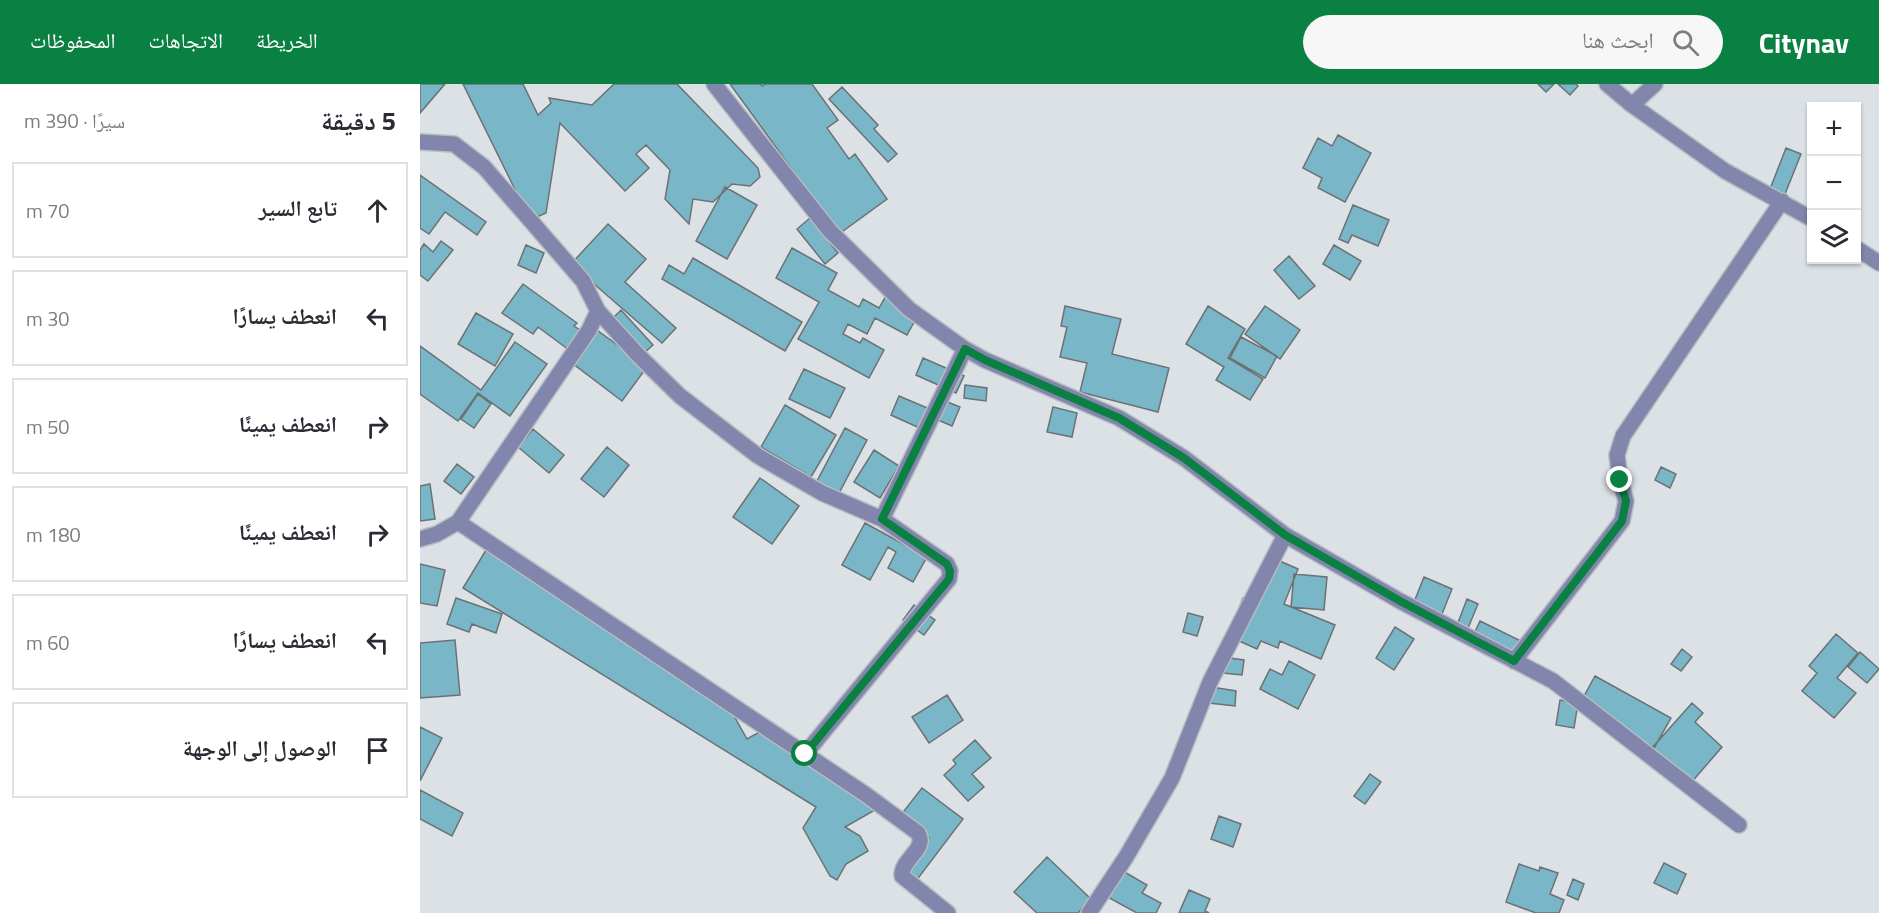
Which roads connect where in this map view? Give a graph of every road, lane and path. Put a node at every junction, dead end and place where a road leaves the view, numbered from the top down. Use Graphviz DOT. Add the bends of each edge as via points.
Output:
graph roads {
  1 [pos="714,84"];
  2 [pos="1607,84"];
  3 [pos="1654,84"];
  4 [pos="1632,105"];
  5 [pos="420,142"];
  6 [pos="1782,201"];
  7 [pos="1807,216"];
  8 [pos="1861,251"];
  9 [pos="1879,263"];
  10 [pos="598,311"];
  11 [pos="965,349"];
  12 [pos="882,519"];
  13 [pos="458,522"];
  14 [pos="1285,535"];
  15 [pos="420,539"];
  16 [pos="1514,661"];
  17 [pos="805,754"];
  18 [pos="1739,825"];
  19 [pos="948,913"];
  20 [pos="1089,913"];
  1 -- 11 [label="street" via="830,231 909,309"];
  2 -- 4 [label="street"];
  3 -- 4 [label="street"];
  4 -- 6 [label="street" via="1725,171"];
  5 -- 10 [label="street" via="454,144 484,166 583,281"];
  6 -- 7 [label="street"];
  6 -- 16 [label="street" via="1623,435 1617,455 1626,501 1622,521"];
  8 -- 9 [label="street"];
  10 -- 12 [label="street" via="680,396 758,456 822,494"];
  10 -- 13 [label="street" via="589,330"];
  11 -- 12 [label="street"];
  11 -- 14 [label="street" via="1119,418 1184,458"];
  12 -- 17 [label="street" via="947,564 949,579"];
  13 -- 15 [label="street"];
  13 -- 17 [label="street"];
  14 -- 16 [label="street"];
  14 -- 20 [label="street" via="1210,682 1173,778"];
  16 -- 18 [label="street" via="1553,681"];
  17 -- 19 [label="street" via="918,833 920,844 905,864 902,876"];
}
